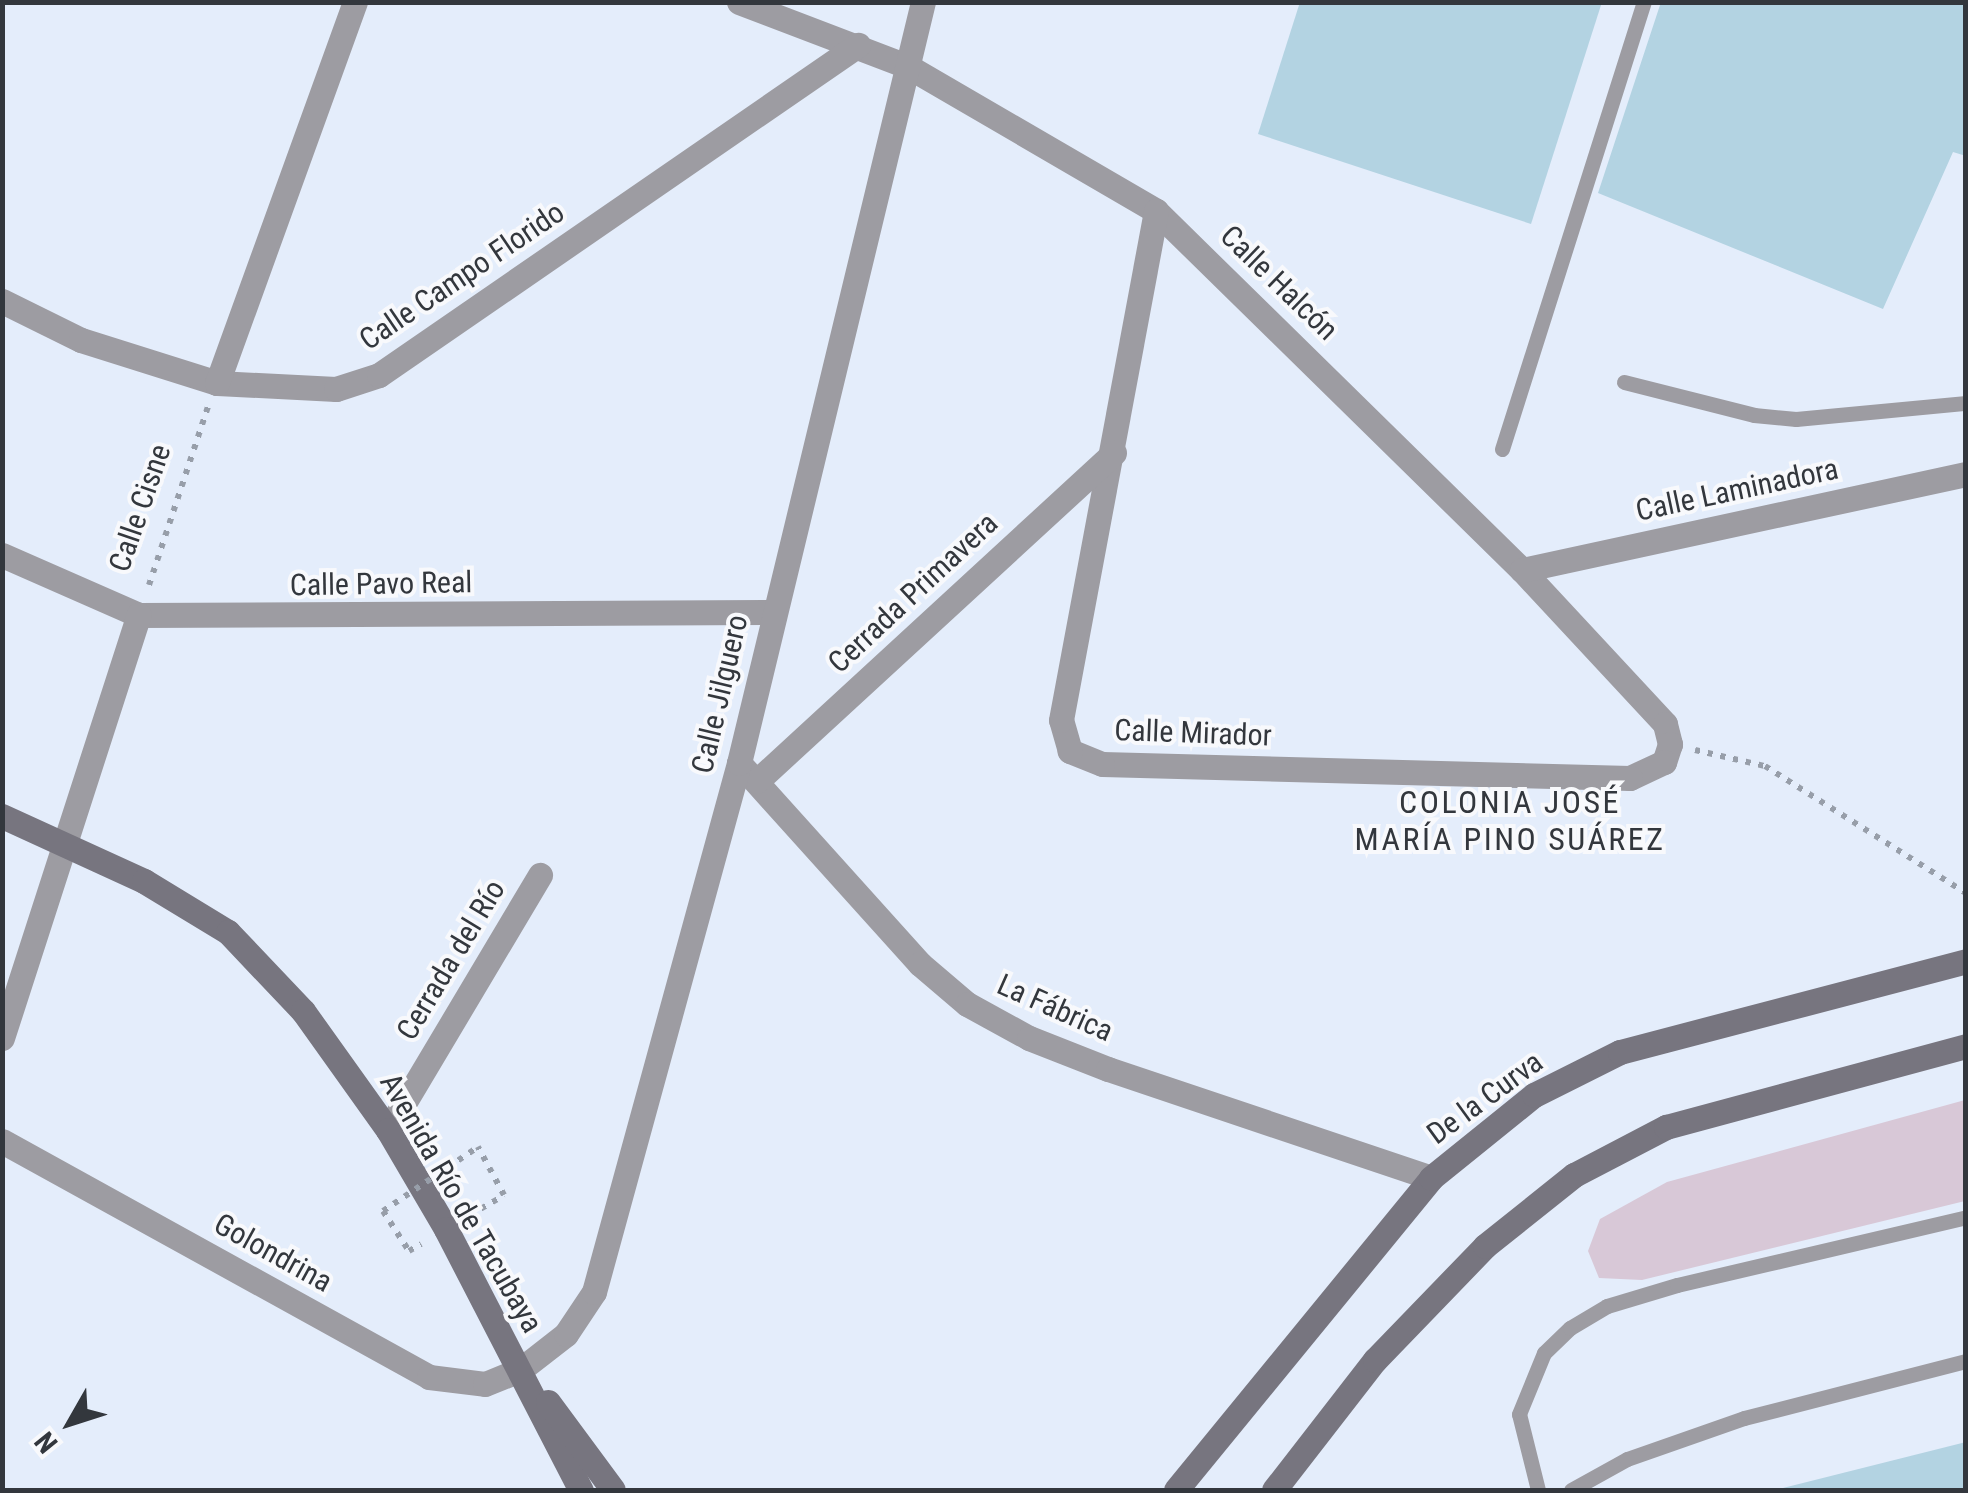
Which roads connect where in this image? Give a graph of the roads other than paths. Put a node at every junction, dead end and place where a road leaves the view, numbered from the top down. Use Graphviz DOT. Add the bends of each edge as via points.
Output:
graph roads {
  1 [pos="355,2"];
  2 [pos="738,2"];
  3 [pos="924,2"];
  4 [pos="1644,2"];
  5 [pos="858,45"];
  6 [pos="909,67"];
  7 [pos="1156,211"];
  8 [pos="2,301"];
  9 [pos="1624,382"];
  10 [pos="216,383"];
  11 [pos="1966,403"];
  12 [pos="1502,449"];
  13 [pos="1114,452"];
  14 [pos="1966,474"];
  15 [pos="2,555"];
  16 [pos="1522,570"];
  17 [pos="772,612"];
  18 [pos="139,614"];
  19 [pos="1670,744"];
  20 [pos="748,772"];
  21 [pos="2,816"];
  22 [pos="69,847"];
  23 [pos="540,875"];
  24 [pos="1966,962"];
  25 [pos="2,1038"];
  26 [pos="1966,1046"];
  27 [pos="388,1130"];
  28 [pos="2,1141"];
  29 [pos="1431,1178"];
  30 [pos="1966,1217"];
  31 [pos="1966,1361"];
  32 [pos="520,1370"];
  33 [pos="581,1490"];
  34 [pos="613,1490"];
  35 [pos="1176,1490"];
  36 [pos="1274,1490"];
  37 [pos="1538,1490"];
  38 [pos="1571,1490"];
  1 -- 10 [label="street"];
  2 -- 5 [label="street, Calle Halcón"];
  3 -- 6 [label="street, Calle Jilguero"];
  4 -- 12 [label="lane"];
  5 -- 6 [label="street, Calle Halcón"];
  5 -- 10 [label="street, Calle Campo Florido" via="379,375 336,389"];
  6 -- 7 [label="street, Calle Halcón"];
  6 -- 17 [label="street, Calle Jilguero"];
  7 -- 13 [label="street, Calle Mirador"];
  7 -- 16 [label="street, Calle Halcón"];
  8 -- 10 [label="street, Calle Campo Florido" via="81,340"];
  9 -- 11 [label="lane" via="1754,415 1796,418"];
  13 -- 19 [label="street, Calle Mirador" via="1061,720 1063,738 1083,760 1630,778 1664,762"];
  13 -- 20 [label="street, Cerrada Primavera"];
  14 -- 16 [label="street, Calle Laminadora"];
  15 -- 18 [label="street, Calle Pavo Real"];
  16 -- 19 [label="street, Calle Halcón" via="1665,724"];
  17 -- 18 [label="street, Calle Pavo Real"];
  17 -- 20 [label="street, Calle Jilguero"];
  18 -- 22 [label="street, Calle Cisne"];
  20 -- 29 [label="street, La Fábrica" via="920,964 968,1004 1030,1038 1108,1068"];
  20 -- 32 [label="street, Calle Jilguero" via="594,1292 566,1334"];
  21 -- 22 [label="main road, Avenida Río de Tacubaya"];
  22 -- 25 [label="street, Calle Cisne"];
  22 -- 27 [label="main road, Avenida Río de Tacubaya" via="144,880 228,932 303,1011"];
  23 -- 27 [label="street, Cerrada del Río"];
  24 -- 29 [label="main road, De la Curva" via="1620,1052 1534,1095"];
  26 -- 36 [label="main road" via="1666,1127 1574,1174 1485,1246 1375,1360"];
  27 -- 32 [label="main road, Avenida Río de Tacubaya"];
  28 -- 32 [label="street, Golondrina" via="430,1377 485,1384"];
  29 -- 35 [label="main road, De la Curva"];
  30 -- 37 [label="lane" via="1677,1284 1607,1306 1570,1328 1544,1353 1519,1414"];
  31 -- 38 [label="lane" via="1744,1418 1626,1459"];
  32 -- 33 [label="main road, Avenida Río de Tacubaya"];
  32 -- 34 [label="main road"];
}
